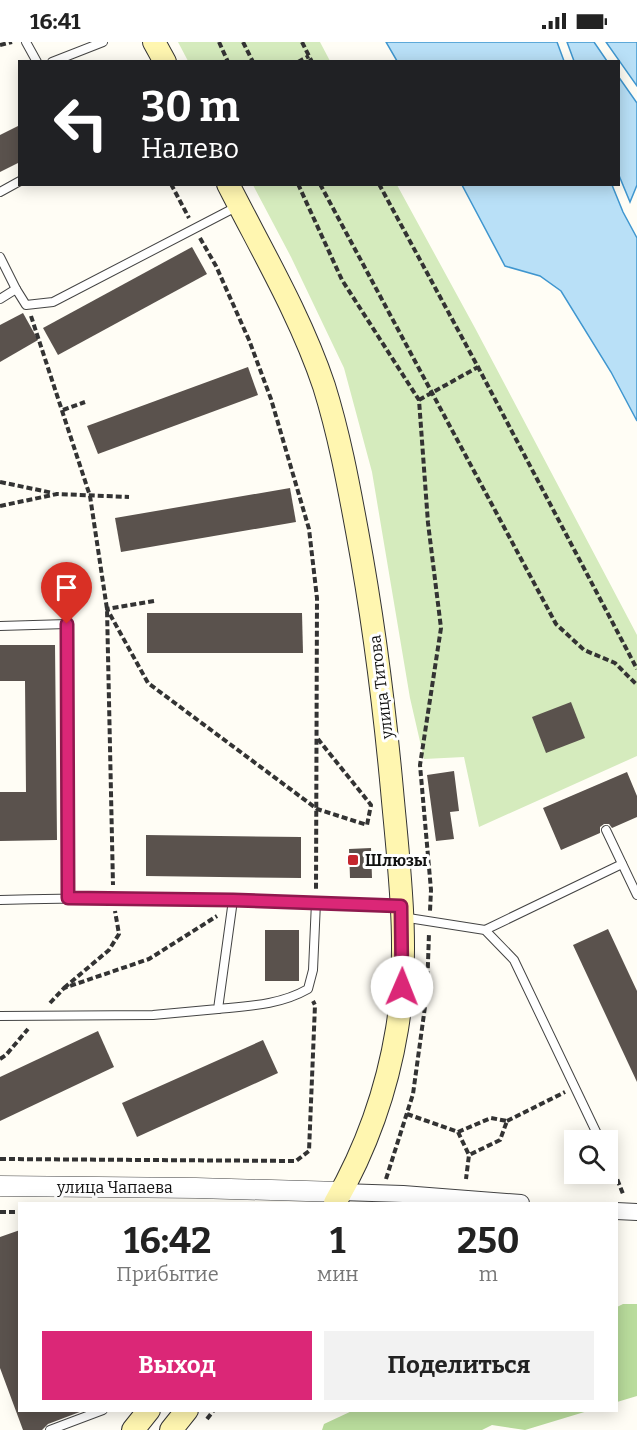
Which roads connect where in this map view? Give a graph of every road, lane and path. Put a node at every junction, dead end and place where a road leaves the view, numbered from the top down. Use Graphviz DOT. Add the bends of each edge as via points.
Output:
graph roads {
  1 [pos="12,42"];
  2 [pos="26,42"];
  3 [pos="103,42"];
  4 [pos="154,42"];
  5 [pos="219,42"];
  6 [pos="243,42"];
  7 [pos="302,42"];
  8 [pos="0,45"];
  9 [pos="309,56"];
  10 [pos="36,60"];
  11 [pos="57,60"];
  12 [pos="164,60"];
  13 [pos="227,60"];
  14 [pos="252,60"];
  15 [pos="302,60"];
  16 [pos="311,60"];
  17 [pos="18,182"];
  18 [pos="172,186"];
  19 [pos="229,186"];
  20 [pos="299,186"];
  21 [pos="321,186"];
  22 [pos="380,186"];
  23 [pos="0,192"];
  24 [pos="239,205"];
  25 [pos="194,227"];
  26 [pos="0,257"];
  27 [pos="16,289"];
  28 [pos="0,298"];
  29 [pos="26,305"];
  30 [pos="478,367"];
  31 [pos="433,392"];
  32 [pos="419,400"];
  33 [pos="85,402"];
  34 [pos="63,410"];
  35 [pos="0,482"];
  36 [pos="57,494"];
  37 [pos="90,496"];
  38 [pos="129,497"];
  39 [pos="0,506"];
  40 [pos="154,601"];
  41 [pos="107,609"];
  42 [pos="0,626"];
  43 [pos="441,628"];
  44 [pos="637,669"];
  45 [pos="637,685"];
  46 [pos="317,738"];
  47 [pos="317,809"];
  48 [pos="606,830"];
  49 [pos="622,864"];
  50 [pos="637,895"];
  51 [pos="68,898"];
  52 [pos="114,898"];
  53 [pos="0,900"];
  54 [pos="316,902"];
  55 [pos="232,903"];
  56 [pos="402,912"];
  57 [pos="485,930"];
  58 [pos="64,988"];
  59 [pos="308,989"];
  60 [pos="218,1009"];
  61 [pos="0,1016"];
  62 [pos="39,1016"];
  63 [pos="0,1059"];
  64 [pos="575,1087"];
  65 [pos="406,1114"];
  66 [pos="507,1121"];
  67 [pos="595,1130"];
  68 [pos="458,1132"];
  69 [pos="469,1155"];
  70 [pos="0,1159"];
  71 [pos="466,1179"];
  72 [pos="618,1183"];
  73 [pos="0,1186"];
  74 [pos="196,1188"];
  75 [pos="338,1198"];
  76 [pos="224,1202"];
  77 [pos="508,1202"];
  78 [pos="628,1211"];
  79 [pos="0,1212"];
  80 [pos="18,1212"];
  81 [pos="98,1412"];
  82 [pos="147,1412"];
  83 [pos="185,1412"];
  84 [pos="50,1430"];
  85 [pos="133,1430"];
  86 [pos="171,1430"];
  1 -- 8 [label="path"];
  2 -- 10 [label="lane"];
  3 -- 11 [label="lane"];
  4 -- 12 [label="main road"];
  5 -- 13 [label="path"];
  6 -- 14 [label="path"];
  7 -- 9 [label="path"];
  9 -- 15 [label="path"];
  9 -- 16 [label="path"];
  17 -- 23 [label="lane"];
  18 -- 25 [label="path"];
  19 -- 24 [label="main road, улица Титова"];
  20 -- 32 [label="path" via="342,280"];
  21 -- 31 [label="path"];
  22 -- 30 [label="path"];
  24 -- 25 [label="lane"];
  24 -- 56 [label="main road, улица Титова" via="323,384 343,454 379,665"];
  25 -- 29 [label="lane" via="53,302"];
  25 -- 46 [label="path" via="216,266 252,349 271,399 309,529 317,598"];
  26 -- 27 [label="lane"];
  27 -- 28 [label="lane"];
  27 -- 29 [label="lane"];
  29 -- 34 [label="path"];
  30 -- 31 [label="path"];
  30 -- 44 [label="path"];
  31 -- 32 [label="path"];
  31 -- 45 [label="path" via="556,624 584,650 615,663"];
  32 -- 43 [label="path"];
  33 -- 34 [label="path"];
  34 -- 37 [label="path"];
  35 -- 36 [label="path"];
  36 -- 37 [label="path"];
  36 -- 39 [label="path"];
  37 -- 38 [label="path"];
  37 -- 41 [label="path"];
  40 -- 41 [label="path"];
  41 -- 47 [label="path" via="148,683"];
  41 -- 52 [label="path"];
  42 -- 51 [label="lane" via="67,624"];
  46 -- 47 [label="path"];
  46 -- 47 [label="path" via="371,805 367,825"];
  47 -- 54 [label="path"];
  48 -- 49 [label="lane"];
  49 -- 50 [label="lane"];
  49 -- 57 [label="lane"];
  51 -- 52 [label="lane"];
  51 -- 53 [label="lane"];
  52 -- 55 [label="lane"];
  52 -- 58 [label="path" via="119,934 109,950"];
  54 -- 55 [label="lane"];
  54 -- 56 [label="lane"];
  54 -- 59 [label="lane" via="313,970"];
  55 -- 58 [label="path" via="149,959"];
  55 -- 60 [label="lane"];
  56 -- 57 [label="lane"];
  56 -- 75 [label="main road, улица Титова" via="402,987 389,1071 368,1136"];
  57 -- 64 [label="lane" via="514,960"];
  58 -- 62 [label="path"];
  59 -- 60 [label="lane" via="266,1004"];
  59 -- 70 [label="path" via="315,1005 309,1151 296,1161"];
  60 -- 62 [label="lane" via="153,1015"];
  61 -- 62 [label="lane"];
  62 -- 63 [label="path"];
  64 -- 66 [label="path"];
  64 -- 67 [label="lane"];
  65 -- 68 [label="path"];
  66 -- 68 [label="path" via="491,1118"];
  66 -- 69 [label="path" via="500,1140"];
  68 -- 69 [label="path"];
  69 -- 71 [label="path"];
  72 -- 78 [label="path"];
  73 -- 74 [label="street, улица Чапаева"];
  74 -- 75 [label="street"];
  74 -- 76 [label="street, улица Чапаева"];
  75 -- 77 [label="street" via="403,1194"];
  79 -- 80 [label="path"];
  81 -- 84 [label="lane"];
  82 -- 85 [label="main road"];
  83 -- 86 [label="main road"];
}
